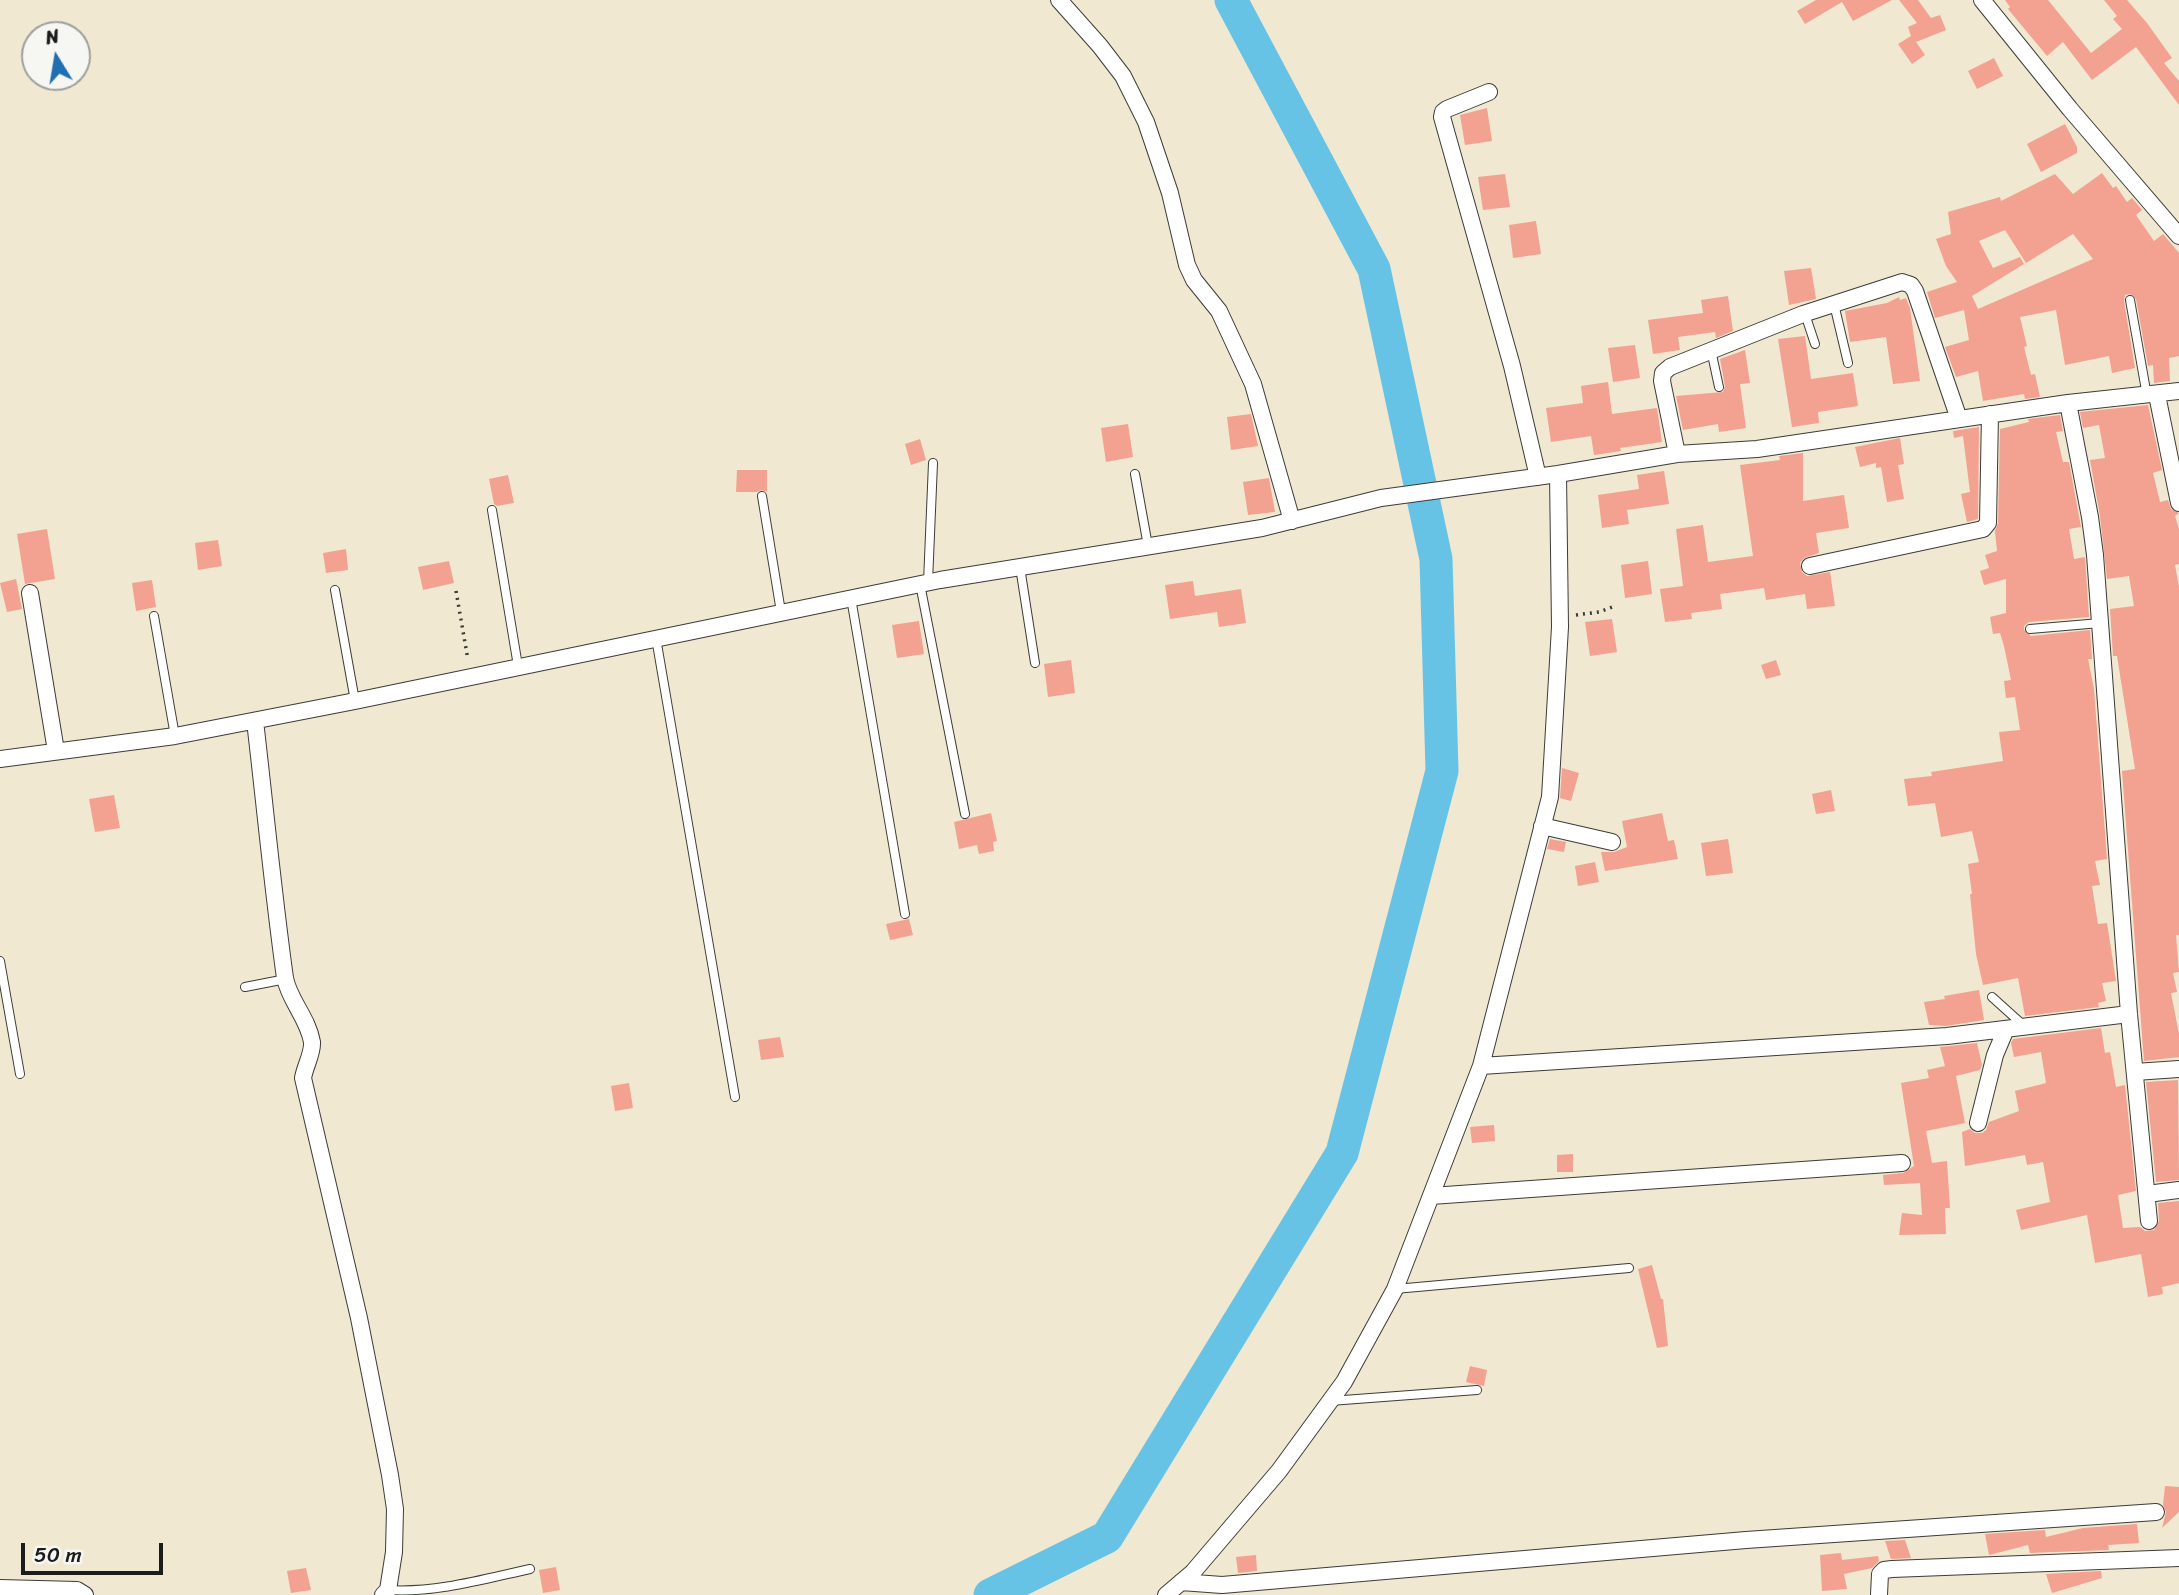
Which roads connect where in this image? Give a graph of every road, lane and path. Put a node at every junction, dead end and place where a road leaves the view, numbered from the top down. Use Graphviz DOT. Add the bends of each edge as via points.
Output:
graph roads {
  1 [pos="1059,0"];
  2 [pos="1982,0"];
  3 [pos="1489,92"];
  4 [pos="2179,236"];
  5 [pos="2130,300"];
  6 [pos="1834,304"];
  7 [pos="1805,314"];
  8 [pos="1815,344"];
  9 [pos="1711,350"];
  10 [pos="1848,363"];
  11 [pos="1719,387"];
  12 [pos="2179,391"];
  13 [pos="2152,395"];
  14 [pos="2068,402"];
  15 [pos="1990,414"];
  16 [pos="1959,419"];
  17 [pos="1677,454"];
  18 [pos="933,463"];
  19 [pos="1135,474"];
  20 [pos="1558,474"];
  21 [pos="1538,477"];
  22 [pos="762,496"];
  23 [pos="2179,503"];
  24 [pos="492,510"];
  25 [pos="1292,521"];
  26 [pos="1148,546"];
  27 [pos="1810,566"];
  28 [pos="1020,567"];
  29 [pos="924,583"];
  30 [pos="335,590"];
  31 [pos="456,591"];
  32 [pos="30,593"];
  33 [pos="851,598"];
  34 [pos="1615,606"];
  35 [pos="781,612"];
  36 [pos="1560,615"];
  37 [pos="154,616"];
  38 [pos="2100,623"];
  39 [pos="2030,629"];
  40 [pos="656,638"];
  41 [pos="1034,663"];
  42 [pos="518,666"];
  43 [pos="471,676"];
  44 [pos="355,702"];
  45 [pos="255,721"];
  46 [pos="175,736"];
  47 [pos="56,751"];
  48 [pos="0,759"];
  49 [pos="965,814"];
  50 [pos="1542,826"];
  51 [pos="1612,842"];
  52 [pos="905,914"];
  53 [pos="0,961"];
  54 [pos="285,979"];
  55 [pos="245,988"];
  56 [pos="1992,997"];
  57 [pos="2129,1013"];
  58 [pos="2026,1027"];
  59 [pos="2006,1029"];
  60 [pos="1480,1066"];
  61 [pos="2179,1069"];
  62 [pos="2135,1072"];
  63 [pos="20,1074"];
  64 [pos="735,1097"];
  65 [pos="1978,1123"];
  66 [pos="1902,1163"];
  67 [pos="2179,1190"];
  68 [pos="2147,1194"];
  69 [pos="1431,1196"];
  70 [pos="2149,1221"];
  71 [pos="1629,1268"];
  72 [pos="1395,1289"];
  73 [pos="1477,1390"];
  74 [pos="1331,1401"];
  75 [pos="2156,1512"];
  76 [pos="2179,1559"];
  77 [pos="530,1569"];
  78 [pos="1181,1582"];
  79 [pos="0,1588"];
  80 [pos="386,1593"];
  81 [pos="85,1595"];
  82 [pos="1166,1595"];
  83 [pos="1879,1595"];
  1 -- 25 [label="street" via="1123,76 1146,122 1170,193 1187,265 1219,311 1253,384"];
  2 -- 4 [label="street"];
  3 -- 21 [label="street" via="1447,109 1442,117"];
  5 -- 13 [label="lane"];
  6 -- 7 [label="street"];
  6 -- 10 [label="lane"];
  6 -- 16 [label="street" via="1902,282 1911,285"];
  7 -- 8 [label="lane"];
  7 -- 9 [label="street"];
  9 -- 11 [label="lane"];
  9 -- 17 [label="street" via="1663,373"];
  12 -- 13 [label="street"];
  13 -- 14 [label="street"];
  13 -- 23 [label="street"];
  14 -- 15 [label="street"];
  14 -- 38 [label="street" via="2090,517"];
  15 -- 16 [label="street"];
  15 -- 27 [label="street" via="1988,523 1983,529"];
  16 -- 17 [label="street" via="1757,449"];
  17 -- 20 [label="street"];
  18 -- 29 [label="lane"];
  19 -- 26 [label="lane"];
  20 -- 21 [label="street"];
  20 -- 36 [label="street"];
  21 -- 25 [label="street" via="1381,498"];
  22 -- 35 [label="lane"];
  24 -- 42 [label="lane"];
  25 -- 26 [label="street"];
  26 -- 28 [label="street"];
  28 -- 29 [label="street"];
  28 -- 41 [label="lane"];
  29 -- 33 [label="street"];
  29 -- 49 [label="lane"];
  30 -- 44 [label="lane"];
  31 -- 43 [label="path"];
  32 -- 47 [label="street"];
  33 -- 35 [label="street"];
  33 -- 52 [label="lane"];
  34 -- 36 [label="path" via="1582,615"];
  35 -- 40 [label="street"];
  36 -- 50 [label="street" via="1550,797"];
  37 -- 46 [label="lane"];
  38 -- 39 [label="lane"];
  38 -- 57 [label="street"];
  40 -- 42 [label="street"];
  40 -- 64 [label="lane"];
  42 -- 43 [label="street"];
  43 -- 44 [label="street"];
  44 -- 45 [label="street"];
  45 -- 46 [label="street"];
  45 -- 54 [label="street"];
  46 -- 47 [label="street"];
  47 -- 48 [label="street"];
  50 -- 51 [label="street"];
  50 -- 60 [label="street"];
  53 -- 63 [label="lane"];
  54 -- 55 [label="lane"];
  54 -- 80 [label="street" via="312,1043 303,1078 390,1475 394,1552"];
  56 -- 58 [label="lane"];
  57 -- 58 [label="street"];
  57 -- 62 [label="street"];
  58 -- 59 [label="street"];
  59 -- 60 [label="street"];
  59 -- 65 [label="street"];
  60 -- 69 [label="street"];
  61 -- 62 [label="street"];
  62 -- 68 [label="street"];
  66 -- 69 [label="street"];
  67 -- 68 [label="street"];
  68 -- 70 [label="street"];
  69 -- 72 [label="street"];
  71 -- 72 [label="lane"];
  72 -- 74 [label="street"];
  73 -- 74 [label="lane"];
  74 -- 78 [label="street" via="1279,1471"];
  75 -- 78 [label="street" via="1746,1540 1222,1585"];
  76 -- 83 [label="street" via="1892,1569 1880,1574"];
  77 -- 80 [label="lane" via="444,1587"];
  78 -- 82 [label="street"];
  79 -- 81 [label="street" via="77,1590"];
}
